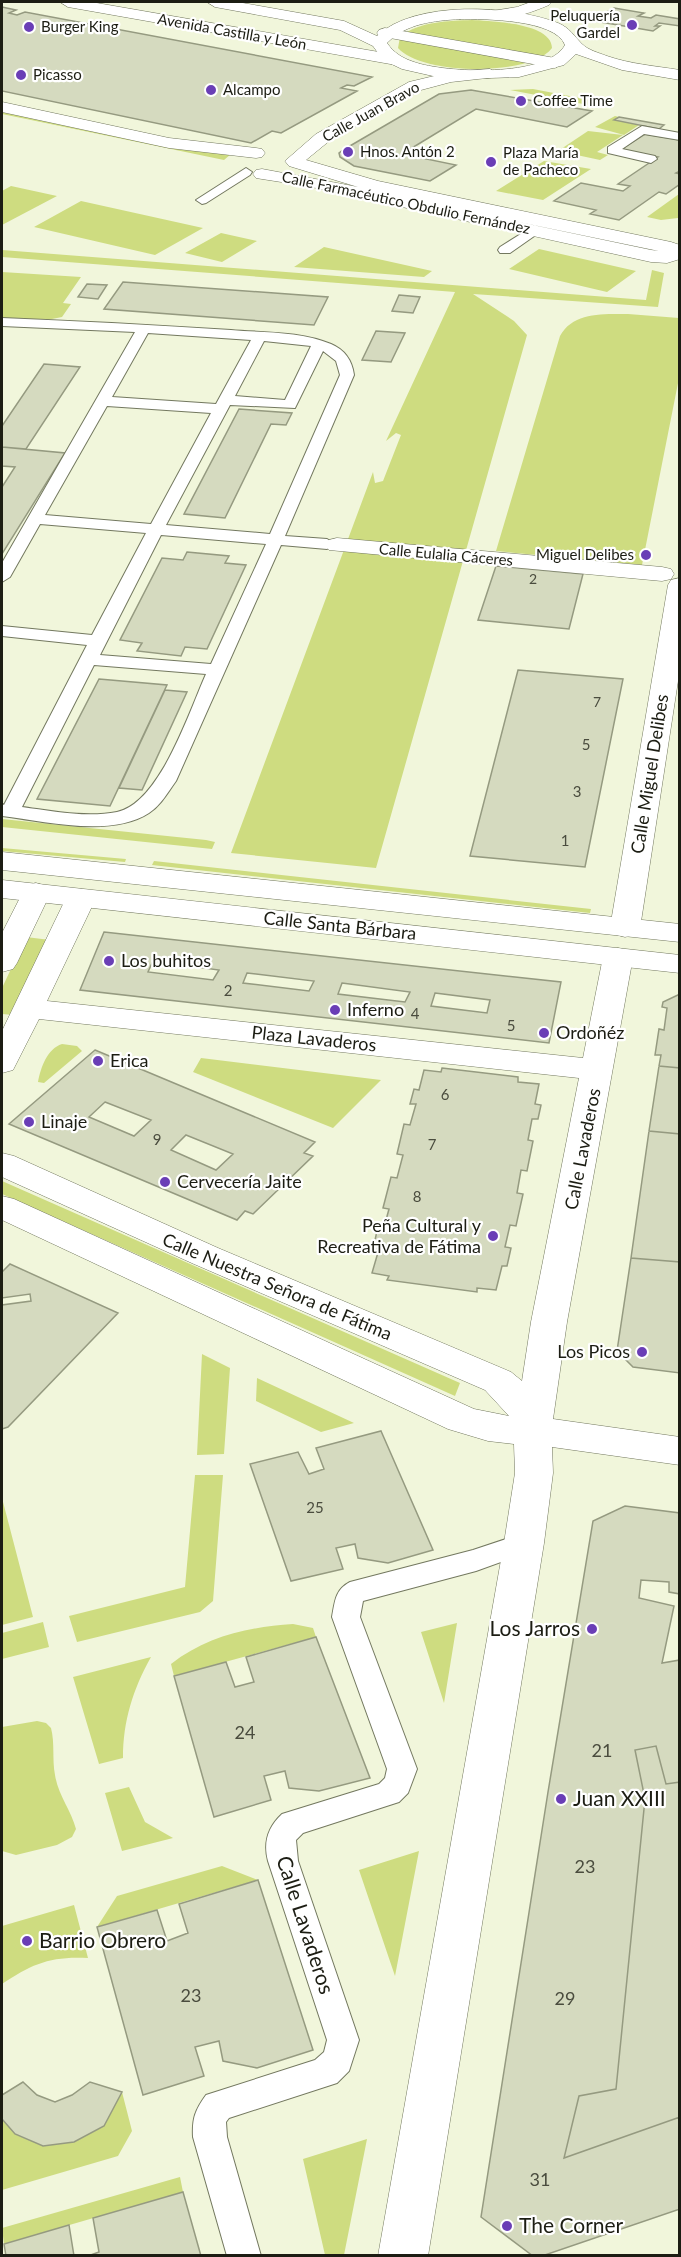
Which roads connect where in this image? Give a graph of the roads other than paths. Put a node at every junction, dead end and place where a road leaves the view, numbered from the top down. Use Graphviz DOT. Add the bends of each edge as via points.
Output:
graph roads {
  1 [pos="68,2"];
  2 [pos="215,2"];
  3 [pos="267,2"];
  4 [pos="544,2"];
  5 [pos="558,2"];
  6 [pos="491,15"];
  7 [pos="551,26"];
  8 [pos="381,28"];
  9 [pos="571,61"];
  10 [pos="402,63"];
  11 [pos="490,74"];
  12 [pos="680,75"];
  13 [pos="680,86"];
  14 [pos="2,107"];
  15 [pos="2,118"];
  16 [pos="297,136"];
  17 [pos="680,137"];
  18 [pos="275,155"];
  19 [pos="651,159"];
  20 [pos="248,171"];
  21 [pos="202,200"];
  22 [pos="550,229"];
  23 [pos="505,250"];
  24 [pos="2,322"];
  25 [pos="144,328"];
  26 [pos="260,336"];
  27 [pos="319,344"];
  28 [pos="103,401"];
  29 [pos="223,405"];
  30 [pos="34,519"];
  31 [pos="156,529"];
  32 [pos="275,539"];
  33 [pos="332,544"];
  34 [pos="2,577"];
  35 [pos="671,579"];
  36 [pos="2,632"];
  37 [pos="98,641"];
  38 [pos="89,659"];
  39 [pos="216,670"];
  40 [pos="672,684"];
  41 [pos="6,810"];
  42 [pos="2,861"];
  43 [pos="2,889"];
  44 [pos="36,892"];
  45 [pos="81,898"];
  46 [pos="625,928"];
  47 [pos="680,933"];
  48 [pos="618,957"];
  49 [pos="2,963"];
  50 [pos="680,964"];
  51 [pos="29,1008"];
  52 [pos="2,1063"];
  53 [pos="598,1070"];
  54 [pos="2,1164"];
  55 [pos="2,1207"];
  56 [pos="546,1341"];
  57 [pos="498,1381"];
  58 [pos="533,1430"];
  59 [pos="680,1451"];
  60 [pos="524,1544"];
  61 [pos="244,2256"];
  62 [pos="403,2256"];
  1 -- 10 [label="street, Avenida Castilla y León"];
  2 -- 8 [label="street, Avenida Castilla y León" via="344,26"];
  3 -- 8 [label="street"];
  4 -- 6 [label="street" via="520,11"];
  5 -- 7 [label="street" via="545,11"];
  6 -- 7 [label="street"];
  6 -- 8 [label="street" via="423,19"];
  7 -- 9 [label="street" via="570,38"];
  8 -- 9 [label="street"];
  8 -- 10 [label="street" via="385,53"];
  9 -- 11 [label="street"];
  9 -- 12 [label="street" via="606,61"];
  9 -- 13 [label="street"];
  10 -- 11 [label="street, Avenida Castilla y León" via="440,72"];
  10 -- 16 [label="street, Calle Juan Bravo" via="408,74 399,82"];
  11 -- 18 [label="street, Calle Juan Bravo" via="415,86 322,138"];
  14 -- 18 [label="street, Calle Farmacéutico Obdulio Fernández" via="169,143"];
  15 -- 20 [label="street, Calle Farmacéutico Obdulio Fernández"];
  17 -- 19 [label="lane" via="642,130 612,150"];
  18 -- 20 [label="street" via="240,157 234,164"];
  18 -- 20 [label="street" via="289,169"];
  18 -- 22 [label="street, Calle Farmacéutico Obdulio Fernández" via="375,186"];
  20 -- 21 [label="lane"];
  20 -- 22 [label="street, Calle Farmacéutico Obdulio Fernández"];
  22 -- 22 [label="street, Calle Farmacéutico Obdulio Fernández" via="659,257 677,254 664,246"];
  22 -- 23 [label="lane"];
  24 -- 25 [label="lane"];
  25 -- 26 [label="lane"];
  25 -- 28 [label="lane"];
  26 -- 27 [label="lane"];
  26 -- 29 [label="lane"];
  27 -- 29 [label="lane" via="290,405"];
  27 -- 32 [label="lane" via="342,357 347,375"];
  28 -- 29 [label="lane"];
  28 -- 30 [label="lane"];
  29 -- 31 [label="lane"];
  30 -- 31 [label="lane"];
  30 -- 34 [label="lane"];
  31 -- 32 [label="lane"];
  31 -- 37 [label="lane"];
  32 -- 33 [label="lane"];
  32 -- 39 [label="lane"];
  33 -- 35 [label="street, Calle Eulalia Cáceres"];
  35 -- 40 [label="street, Calle Miguel Delibes"];
  36 -- 37 [label="lane"];
  37 -- 38 [label="lane"];
  38 -- 39 [label="lane"];
  38 -- 41 [label="lane"];
  39 -- 41 [label="lane" via="167,781 155,798 136,813 116,819 92,819"];
  40 -- 46 [label="street, Calle Miguel Delibes"];
  42 -- 46 [label="street, Calle Santa Bárbara"];
  43 -- 44 [label="street, Calle Santa Bárbara"];
  44 -- 45 [label="street, Calle Santa Bárbara"];
  44 -- 49 [label="street"];
  45 -- 48 [label="street, Calle Santa Bárbara"];
  45 -- 51 [label="street"];
  46 -- 47 [label="street, Calle Santa Bárbara"];
  48 -- 50 [label="street, Calle Santa Bárbara"];
  48 -- 53 [label="street, Calle Lavaderos"];
  51 -- 52 [label="street"];
  51 -- 53 [label="street, Plaza Lavaderos"];
  53 -- 56 [label="street, Calle Lavaderos"];
  54 -- 57 [label="street, Calle Nuestra Señora de Fátima"];
  55 -- 58 [label="street" via="461,1419 488,1429"];
  56 -- 57 [label="street, Calle Lavaderos" via="541,1365 523,1378"];
  56 -- 58 [label="street, Calle Lavaderos"];
  57 -- 58 [label="street, Calle Nuestra Señora de Fátima" via="527,1410"];
  58 -- 59 [label="street"];
  58 -- 60 [label="street, Calle Lavaderos" via="534,1473"];
  60 -- 61 [label="lane, Calle Lavaderos" via="350,1595 346,1617 402,1769 398,1785 388,1794 293,1823 282,1832 278,1846 343,2040 338,2060 325,2072 218,2106 209,2118 210,2137"];
  60 -- 62 [label="street, Calle Lavaderos"];
}
